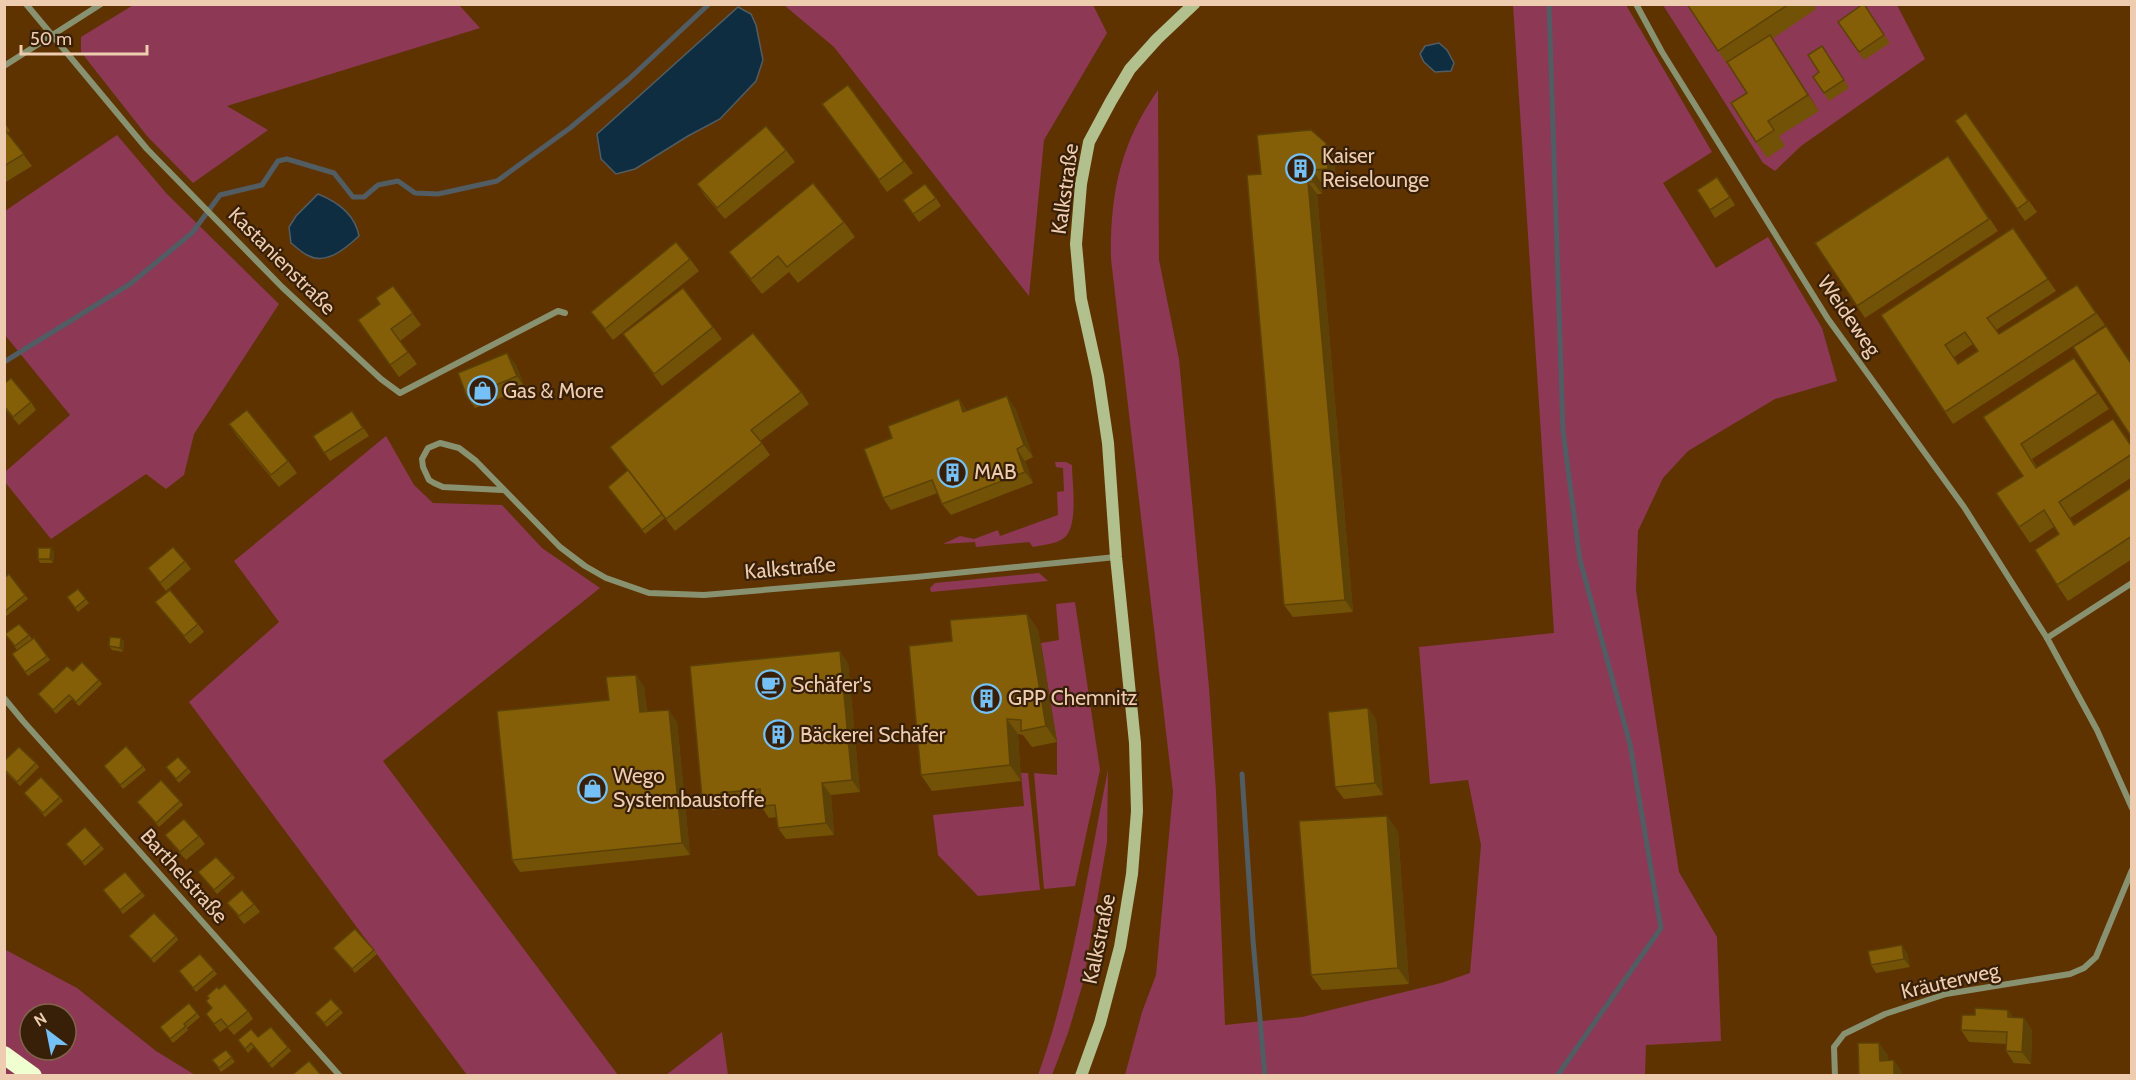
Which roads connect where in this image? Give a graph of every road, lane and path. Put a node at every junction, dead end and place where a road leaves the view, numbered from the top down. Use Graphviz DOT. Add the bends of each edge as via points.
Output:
graph roads {
  1 [pos="26,4"];
  2 [pos="101,4"];
  3 [pos="1194,4"];
  4 [pos="1636,4"];
  5 [pos="53,36"];
  6 [pos="4,66"];
  7 [pos="565,313"];
  8 [pos="502,490"];
  9 [pos="1116,556"];
  10 [pos="2132,583"];
  11 [pos="2047,638"];
  12 [pos="4,698"];
  13 [pos="2132,808"];
  14 [pos="2132,870"];
  15 [pos="4,1055"];
  16 [pos="33,1076"];
  17 [pos="340,1076"];
  18 [pos="1081,1076"];
  19 [pos="1835,1076"];
  1 -- 5 [label="street, Kastanienstraße"];
  2 -- 5 [label="street"];
  3 -- 9 [label="main road, Kalkstraße" via="1131,69 1089,142 1081,184 1076,244 1081,300 1108,443"];
  4 -- 11 [label="street, Weideweg" via="1828,319 1964,507"];
  5 -- 6 [label="street"];
  5 -- 7 [label="street, Kastanienstraße" via="147,148 203,206 282,287 400,393 558,311"];
  8 -- 8 [label="street, Kalkstraße" via="459,448 440,443 428,448 422,459 429,480 443,487"];
  8 -- 9 [label="street, Kalkstraße" via="585,566 649,593 704,595"];
  9 -- 18 [label="main road, Kalkstraße" via="1135,743 1137,811 1120,947"];
  10 -- 11 [label="street"];
  11 -- 13 [label="street, Weideweg" via="2097,730"];
  12 -- 17 [label="street, Barthelstraße"];
  14 -- 19 [label="street, Kräuterweg" via="2096,957 2084,968 2070,974 1921,1002 1864,1023 1844,1034 1834,1047"];
  15 -- 16 [label="highway"];
}
